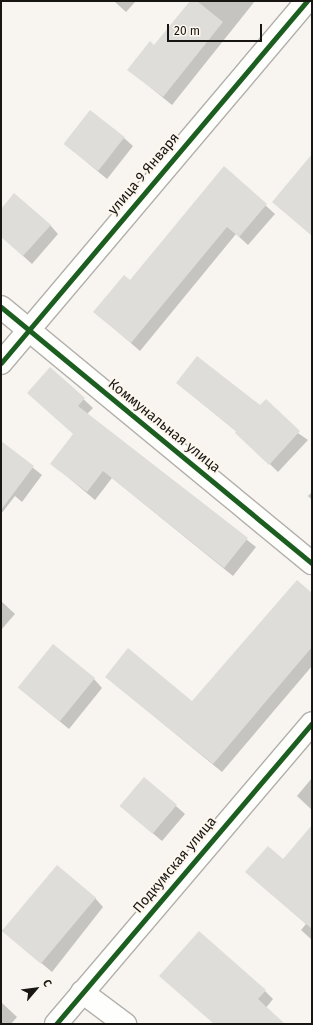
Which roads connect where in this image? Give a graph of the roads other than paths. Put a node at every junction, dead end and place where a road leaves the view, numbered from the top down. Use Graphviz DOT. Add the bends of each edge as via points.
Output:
graph roads {
  1 [pos="307,1"];
  2 [pos="1,307"];
  3 [pos="29,330"];
  4 [pos="1,363"];
  5 [pos="312,563"];
  6 [pos="312,723"];
  7 [pos="82,992"];
  8 [pos="56,1024"];
  9 [pos="125,1024"];
  1 -- 3 [label="street, улица 9 Января"];
  2 -- 3 [label="street, Коммунальная улица"];
  3 -- 4 [label="street, улица 9 Января"];
  3 -- 5 [label="street, Коммунальная улица"];
  6 -- 7 [label="street, Подкумская улица"];
  7 -- 8 [label="street, Подкумская улица"];
  7 -- 9 [label="street"];
}
